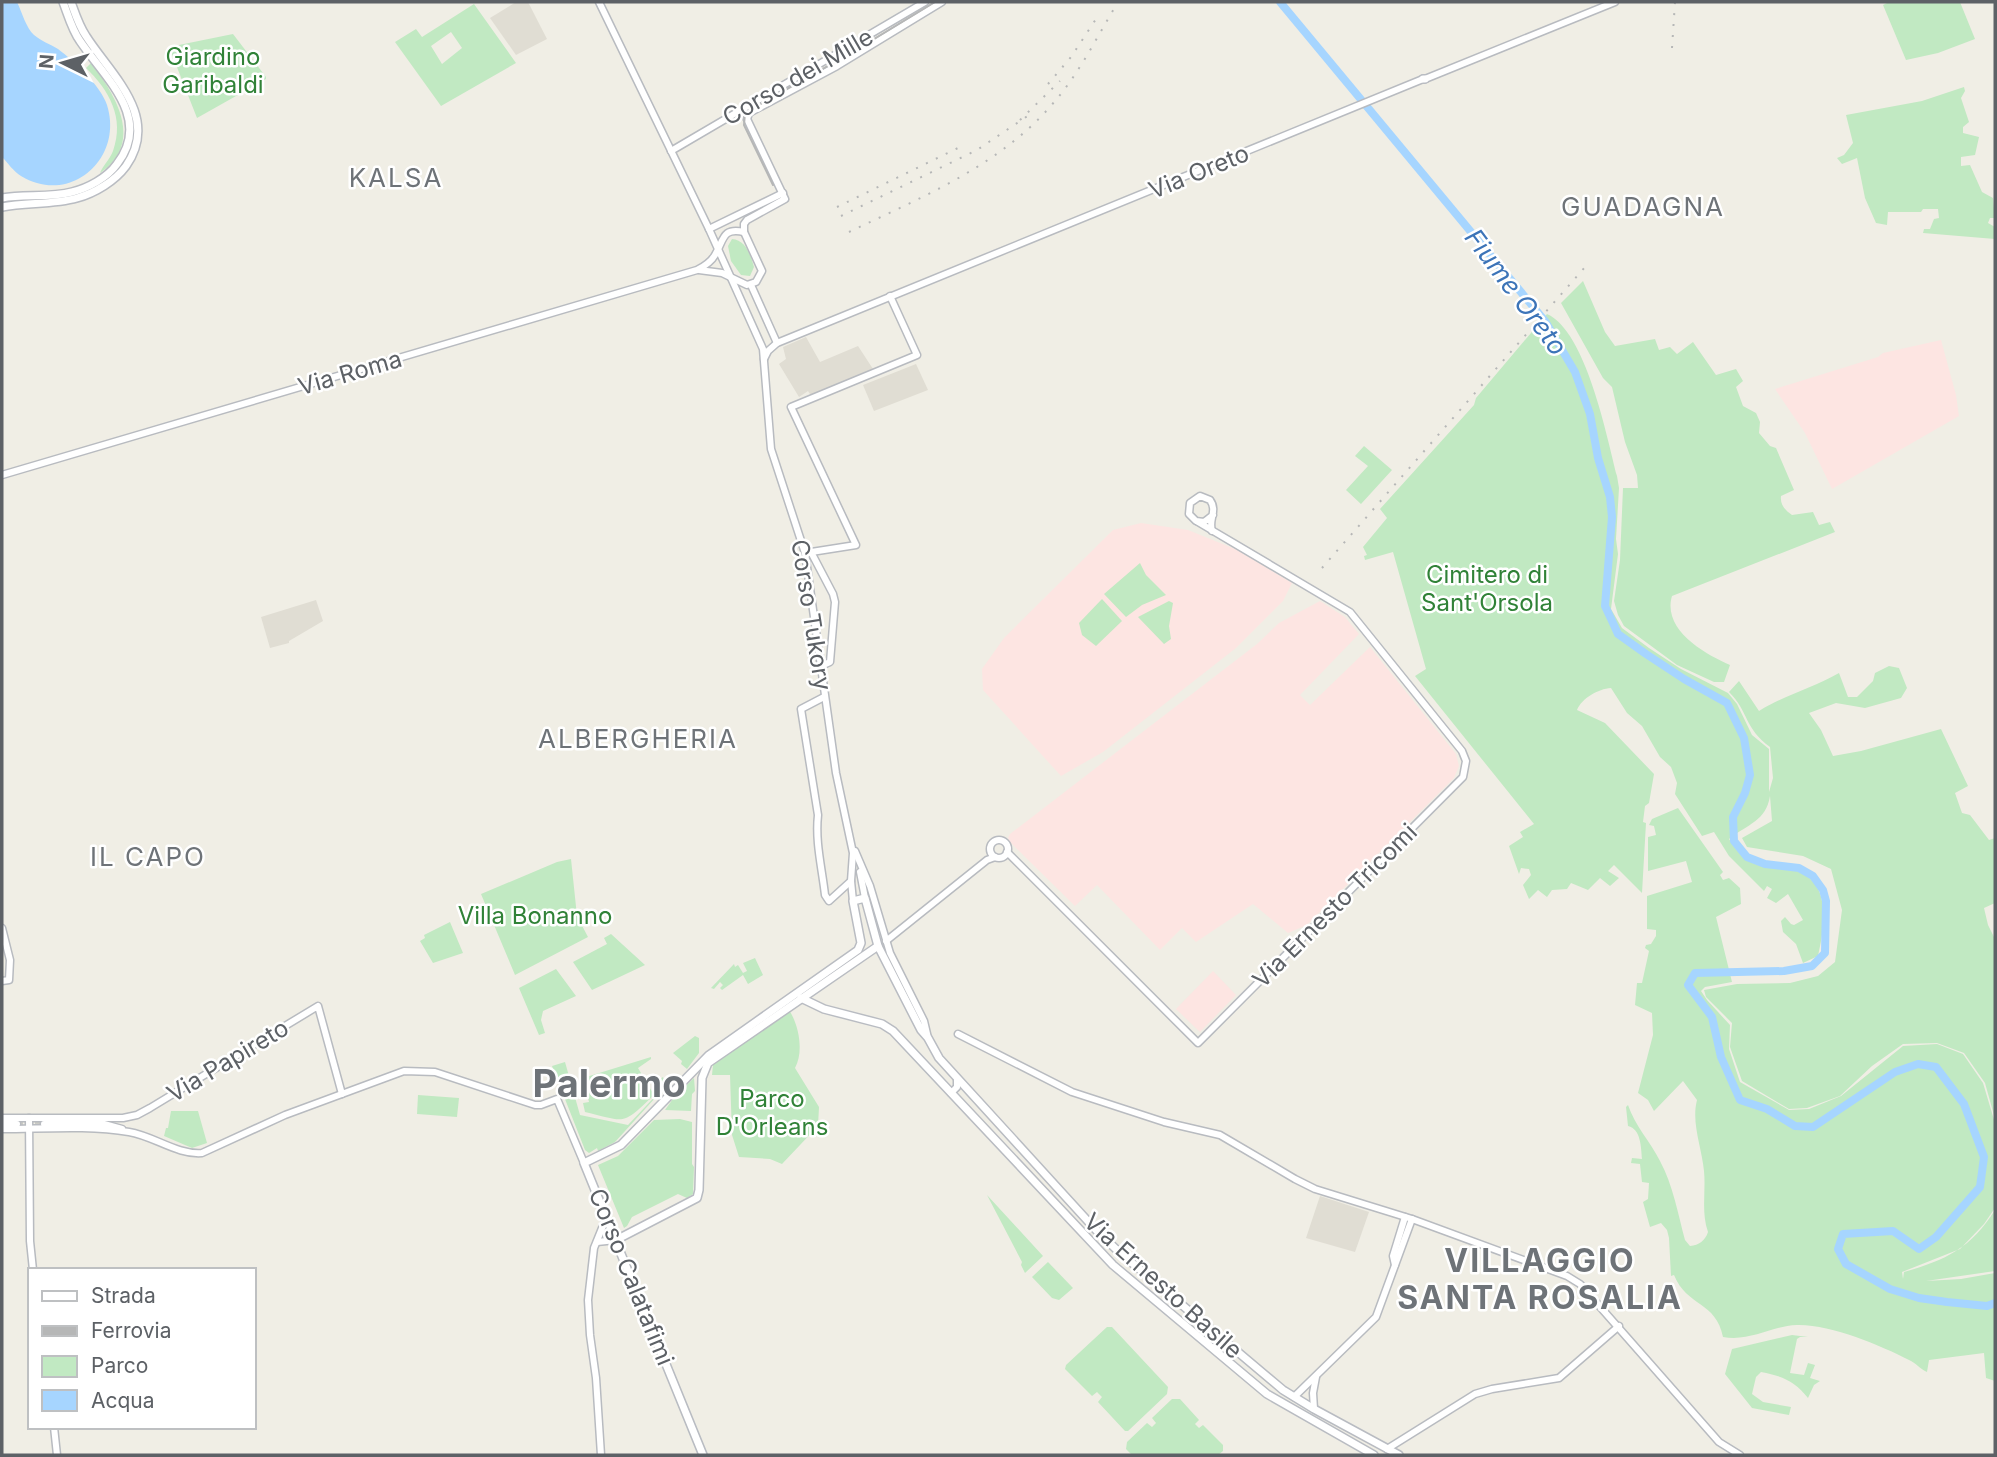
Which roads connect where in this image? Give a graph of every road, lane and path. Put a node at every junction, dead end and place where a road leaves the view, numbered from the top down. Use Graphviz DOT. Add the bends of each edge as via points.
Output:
graph roads {
  1 [pos="63,2"];
  2 [pos="71,2"];
  3 [pos="599,2"];
  4 [pos="925,2"];
  5 [pos="942,2"];
  6 [pos="1615,2"];
  7 [pos="1597,5"];
  8 [pos="733,116"];
  9 [pos="747,118"];
  10 [pos="671,151"];
  11 [pos="781,190"];
  12 [pos="7,200"];
  13 [pos="2,207"];
  14 [pos="709,229"];
  15 [pos="744,232"];
  16 [pos="718,250"];
  17 [pos="697,270"];
  18 [pos="730,276"];
  19 [pos="751,285"];
  20 [pos="891,296"];
  21 [pos="780,342"];
  22 [pos="764,359"];
  23 [pos="2,475"];
  24 [pos="1213,516"];
  25 [pos="1198,522"];
  26 [pos="1213,532"];
  27 [pos="808,553"];
  28 [pos="819,667"];
  29 [pos="824,698"];
  30 [pos="851,842"];
  31 [pos="859,863"];
  32 [pos="851,881"];
  33 [pos="864,894"];
  34 [pos="832,899"];
  35 [pos="853,901"];
  36 [pos="2,928"];
  37 [pos="882,944"];
  38 [pos="883,956"];
  39 [pos="6,981"];
  40 [pos="801,998"];
  41 [pos="958,1034"];
  42 [pos="928,1038"];
  43 [pos="692,1073"];
  44 [pos="702,1078"];
  45 [pos="957,1079"];
  46 [pos="951,1093"];
  47 [pos="342,1094"];
  48 [pos="2,1118"];
  49 [pos="32,1118"];
  50 [pos="17,1124"];
  51 [pos="44,1124"];
  52 [pos="2,1127"];
  53 [pos="32,1130"];
  54 [pos="131,1132"];
  55 [pos="584,1163"];
  56 [pos="1066,1196"];
  57 [pos="1056,1205"];
  58 [pos="607,1216"];
  59 [pos="1408,1218"];
  60 [pos="616,1240"];
  61 [pos="597,1242"];
  62 [pos="33,1268"];
  63 [pos="1619,1326"];
  64 [pos="1316,1374"];
  65 [pos="1294,1397"];
  66 [pos="1314,1409"];
  67 [pos="54,1429"];
  68 [pos="1387,1449"];
  69 [pos="57,1455"];
  70 [pos="601,1455"];
  71 [pos="703,1455"];
  72 [pos="1374,1455"];
  73 [pos="1399,1455"];
  74 [pos="1740,1455"];
  1 -- 12 [label="main road" via="80,41 118,92 130,123 127,147 111,172 83,189"];
  2 -- 12 [label="main road" via="86,37 125,89 137,122 134,150 118,175 85,196"];
  3 -- 10 [label="street, Corso Tukory"];
  4 -- 8 [label="street, Corso dei Mille"];
  5 -- 9 [label="street, Corso dei Mille"];
  6 -- 7 [label="street, Via Oreto"];
  7 -- 20 [label="street, Via Oreto"];
  8 -- 9 [label="street"];
  8 -- 10 [label="street, Corso dei Mille"];
  9 -- 11 [label="street"];
  10 -- 14 [label="street, Corso Tukory"];
  11 -- 14 [label="street"];
  11 -- 15 [label="street" via="785,199 746,221"];
  12 -- 13 [label="main road"];
  14 -- 16 [label="street, Corso Tukory"];
  15 -- 16 [label="street" via="727,234"];
  15 -- 19 [label="street" via="762,271"];
  16 -- 17 [label="street"];
  16 -- 18 [label="street, Corso Tukory"];
  17 -- 18 [label="street"];
  17 -- 23 [label="street, Via Roma"];
  18 -- 19 [label="street"];
  18 -- 22 [label="street, Corso Tukory"];
  19 -- 21 [label="street"];
  20 -- 21 [label="street, Via Oreto"];
  20 -- 27 [label="street" via="917,355 791,407 856,545"];
  21 -- 22 [label="street"];
  22 -- 27 [label="street, Corso Tukory" via="771,449"];
  24 -- 25 [label="street"];
  24 -- 25 [label="street" via="1210,500 1197,497 1188,510"];
  24 -- 26 [label="street"];
  25 -- 26 [label="street"];
  26 -- 37 [label="street, Via Ernesto Tricomi" via="1350,612 1464,754 1463,777 1198,1043 1018,862 1002,855 987,860"];
  27 -- 28 [label="street, Corso Tukory"];
  27 -- 28 [label="street, Corso Tukory" via="835,602 830,662"];
  28 -- 29 [label="street, Corso Tukory"];
  29 -- 30 [label="street, Corso Tukory"];
  29 -- 34 [label="street" via="801,709 825,895"];
  30 -- 31 [label="street, Corso Tukory"];
  30 -- 32 [label="street, Corso Tukory"];
  31 -- 33 [label="street, Corso Tukory"];
  31 -- 37 [label="street, Corso Tukory" via="870,886"];
  32 -- 33 [label="street"];
  32 -- 34 [label="street"];
  32 -- 35 [label="street, Corso Tukory"];
  33 -- 35 [label="main road"];
  33 -- 37 [label="main road, Corso Tukory"];
  34 -- 35 [label="street" via="845,894"];
  35 -- 43 [label="main road, Corso Tukory" via="860,948 717,1049"];
  36 -- 39 [label="street" via="10,960"];
  37 -- 38 [label="main road, Corso Tukory"];
  37 -- 40 [label="main road"];
  37 -- 42 [label="street, Via Ernesto Basile" via="924,1021"];
  38 -- 42 [label="main road, Via Ernesto Basile"];
  40 -- 44 [label="main road" via="714,1058"];
  40 -- 46 [label="main road, Via Ernesto Basile" via="887,1026"];
  41 -- 59 [label="street" via="1072,1092 1220,1135 1315,1189"];
  42 -- 45 [label="main road, Via Ernesto Basile"];
  43 -- 44 [label="main road" via="698,1071"];
  43 -- 55 [label="main road" via="621,1145"];
  44 -- 60 [label="main road" via="697,1198"];
  45 -- 46 [label="street"];
  45 -- 56 [label="main road, Via Ernesto Basile"];
  46 -- 57 [label="main road, Via Ernesto Basile"];
  47 -- 49 [label="street, Via Papireto" via="318,1006 137,1115"];
  47 -- 54 [label="street" via="202,1153 190,1154"];
  47 -- 55 [label="street, Corso Calatafimi" via="395,1074 420,1070 535,1105 557,1099"];
  48 -- 49 [label="street"];
  49 -- 53 [label="street"];
  50 -- 52 [label="street"];
  51 -- 54 [label="street" via="104,1124"];
  52 -- 53 [label="street"];
  53 -- 54 [label="street"];
  53 -- 62 [label="street"];
  55 -- 58 [label="main road, Corso Calatafimi"];
  56 -- 57 [label="street"];
  56 -- 65 [label="main road, Via Ernesto Basile" via="1118,1251"];
  57 -- 72 [label="main road, Via Ernesto Basile" via="1113,1265 1267,1394"];
  58 -- 60 [label="main road, Corso Calatafimi"];
  58 -- 61 [label="street"];
  59 -- 63 [label="street" via="1567,1276"];
  59 -- 64 [label="street" via="1392,1256 1395,1265 1376,1317"];
  60 -- 61 [label="street"];
  60 -- 71 [label="main road, Corso Calatafimi"];
  61 -- 70 [label="street" via="590,1272 589,1314"];
  63 -- 68 [label="street" via="1559,1378 1475,1394"];
  63 -- 74 [label="street" via="1719,1442"];
  64 -- 65 [label="street"];
  64 -- 66 [label="street"];
  65 -- 66 [label="main road, Via Ernesto Basile"];
  66 -- 68 [label="main road, Via Ernesto Basile"];
  67 -- 69 [label="street"];
  68 -- 73 [label="main road, Via Ernesto Basile"];
}
